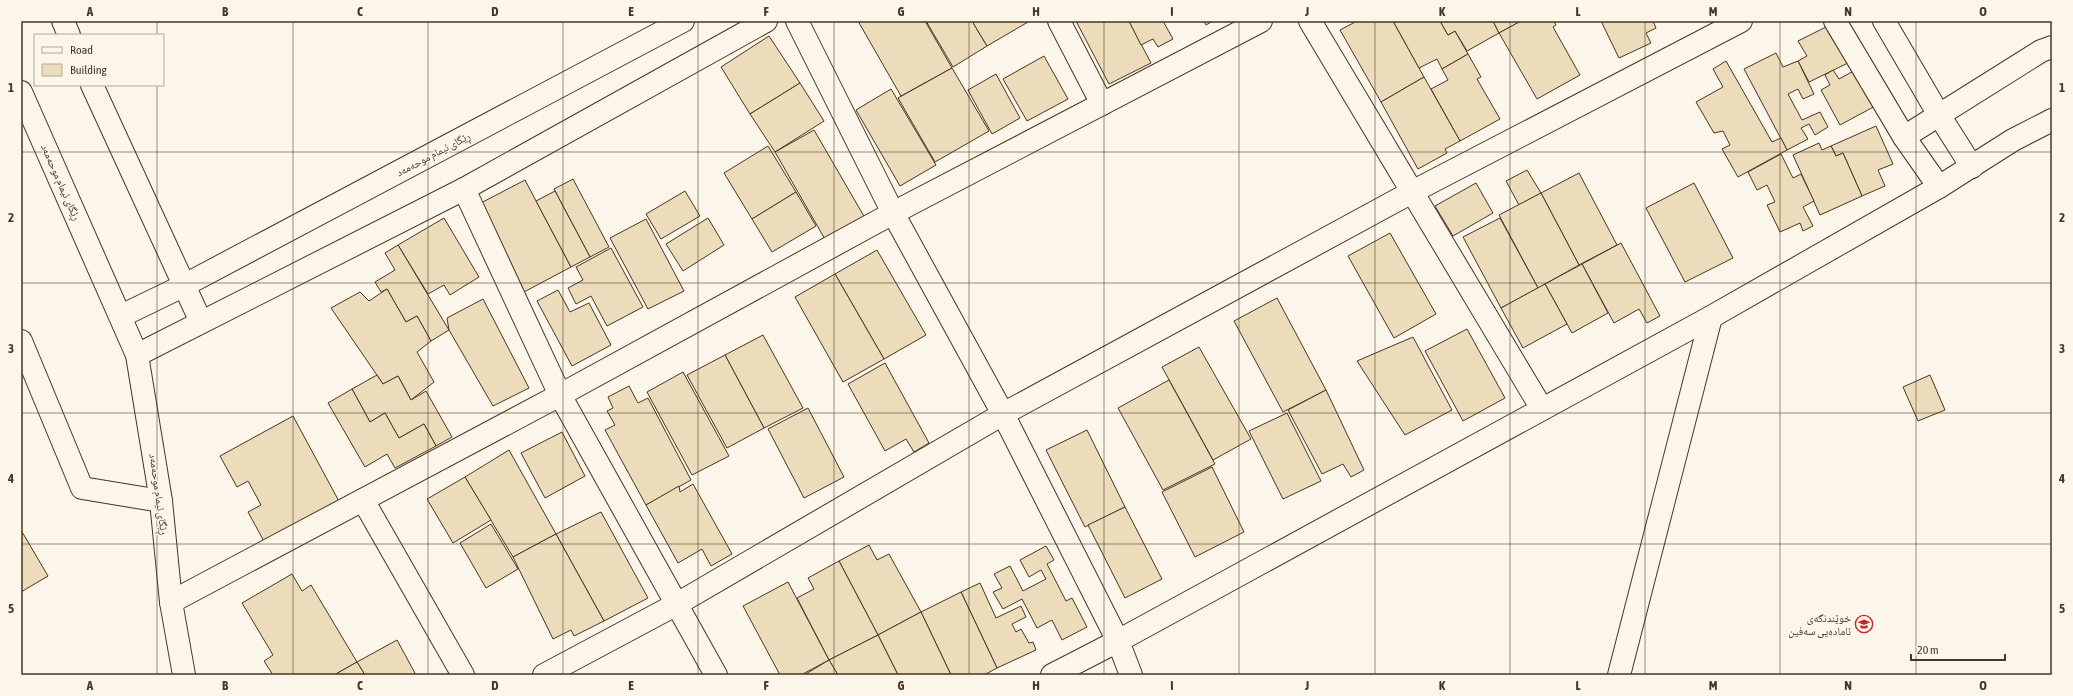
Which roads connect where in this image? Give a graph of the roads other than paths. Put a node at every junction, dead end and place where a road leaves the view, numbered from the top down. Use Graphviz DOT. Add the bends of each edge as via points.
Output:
graph roads {
  1 [pos="63,21"];
  2 [pos="683,21"];
  3 [pos="766,21"];
  4 [pos="797,21"];
  5 [pos="1060,21"];
  6 [pos="1262,21"];
  7 [pos="1310,21"];
  8 [pos="1741,21"];
  9 [pos="1835,21"];
  10 [pos="1884,21"];
  11 [pos="69,34"];
  12 [pos="2052,47"];
  13 [pos="92,86"];
  14 [pos="21,92"];
  15 [pos="1102,104"];
  16 [pos="1939,115"];
  17 [pos="2052,120"];
  18 [pos="1904,137"];
  19 [pos="1972,166"];
  20 [pos="1938,187"];
  21 [pos="464,190"];
  22 [pos="1412,192"];
  23 [pos="893,212"];
  24 [pos="183,286"];
  25 [pos="121,316"];
  26 [pos="1711,317"];
  27 [pos="201,322"];
  28 [pos="21,341"];
  29 [pos="137,354"];
  30 [pos="560,395"];
  31 [pos="1542,409"];
  32 [pos="1003,414"];
  33 [pos="363,500"];
  34 [pos="161,501"];
  35 [pos="171,602"];
  36 [pos="677,604"];
  37 [pos="1118,641"];
  38 [pos="184,675"];
  39 [pos="463,675"];
  40 [pos="544,675"];
  41 [pos="716,675"];
  42 [pos="1052,675"];
  43 [pos="1131,675"];
  44 [pos="1619,675"];
  1 -- 11 [label="street"];
  2 -- 24 [label="street, ڕێگای ئیمام موحەمەد"];
  3 -- 21 [label="street"];
  4 -- 23 [label="street"];
  5 -- 15 [label="street"];
  6 -- 15 [label="street"];
  7 -- 22 [label="street"];
  8 -- 22 [label="street"];
  9 -- 18 [label="street"];
  10 -- 16 [label="street"];
  12 -- 16 [label="street"];
  13 -- 24 [label="street"];
  14 -- 25 [label="street, ڕێگای ئیمام موحەمەد"];
  15 -- 23 [label="street"];
  16 -- 18 [label="street"];
  16 -- 19 [label="street"];
  17 -- 19 [label="street" via="2013,140"];
  18 -- 20 [label="street"];
  19 -- 20 [label="street"];
  20 -- 26 [label="street"];
  21 -- 27 [label="street"];
  21 -- 30 [label="street"];
  22 -- 31 [label="street"];
  22 -- 32 [label="street"];
  23 -- 30 [label="street"];
  23 -- 32 [label="street"];
  24 -- 25 [label="street, ڕێگای ئیمام موحەمەد"];
  24 -- 27 [label="street"];
  25 -- 29 [label="street, ڕێگای ئیمام موحەمەد"];
  26 -- 31 [label="street"];
  26 -- 44 [label="street"];
  27 -- 29 [label="street"];
  28 -- 34 [label="street" via="82,488"];
  29 -- 34 [label="street, ڕێگای ئیمام موحەمەد"];
  30 -- 33 [label="street"];
  30 -- 36 [label="street"];
  31 -- 37 [label="street"];
  32 -- 36 [label="street"];
  32 -- 37 [label="street"];
  33 -- 35 [label="street"];
  33 -- 39 [label="street"];
  34 -- 35 [label="street, ڕێگای ئیمام موحەمەد"];
  35 -- 38 [label="street, ڕێگای ئیمام موحەمەد"];
  36 -- 40 [label="street"];
  36 -- 41 [label="street"];
  37 -- 42 [label="street"];
  37 -- 43 [label="street"];
}
